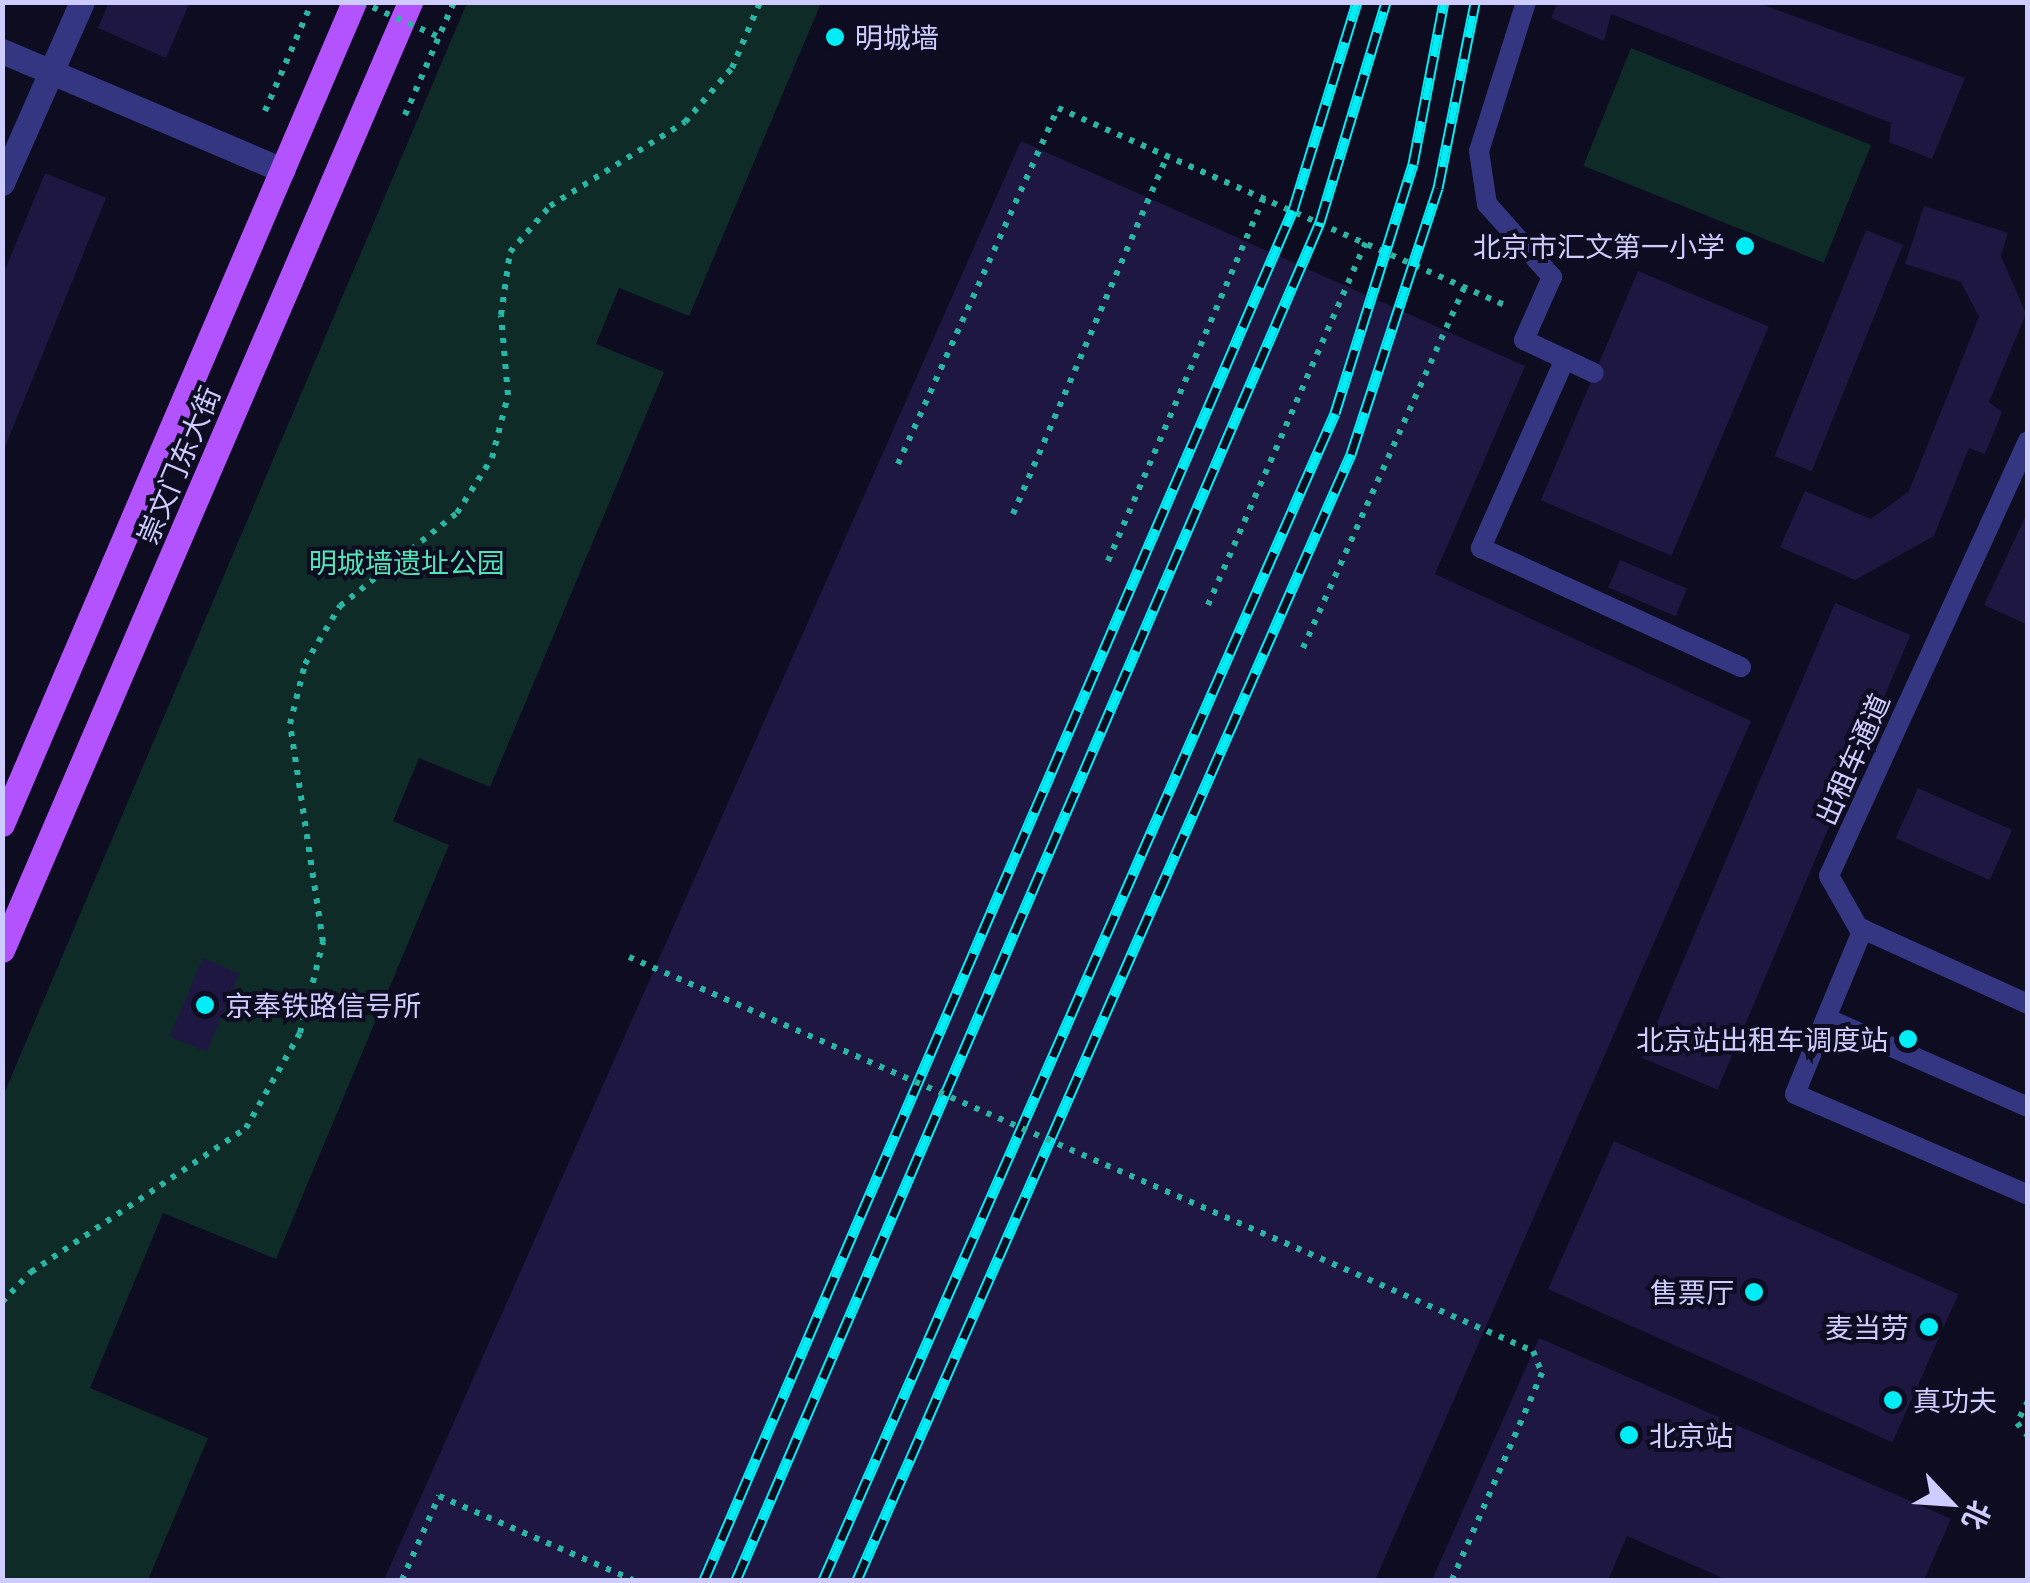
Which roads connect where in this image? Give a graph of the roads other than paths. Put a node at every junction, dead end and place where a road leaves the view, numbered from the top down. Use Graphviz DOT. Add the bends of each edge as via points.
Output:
graph roads {
  1 [pos="82,2"];
  2 [pos="357,2"];
  3 [pos="410,2"];
  4 [pos="1526,2"];
  5 [pos="2,51"];
  6 [pos="53,70"];
  7 [pos="283,170"];
  8 [pos="2,183"];
  9 [pos="1565,359"];
  10 [pos="1594,373"];
  11 [pos="2028,440"];
  12 [pos="1741,667"];
  13 [pos="2,824"];
  14 [pos="1864,929"];
  15 [pos="2,950"];
  16 [pos="2028,1004"];
  17 [pos="1826,1018"];
  18 [pos="2028,1107"];
  19 [pos="2028,1195"];
  1 -- 6 [label="street"];
  2 -- 7 [label="main road, 崇文门东大街"];
  3 -- 15 [label="main road, 崇文门东大街"];
  4 -- 9 [label="lane" via="1479,151 1486,204 1552,276 1524,340"];
  5 -- 6 [label="street"];
  6 -- 7 [label="street"];
  6 -- 8 [label="street"];
  7 -- 13 [label="main road, 崇文门东大街"];
  9 -- 10 [label="lane"];
  9 -- 12 [label="lane" via="1480,548"];
  11 -- 14 [label="lane, 出租车通道" via="1829,876 1846,917"];
  14 -- 16 [label="lane, 出租车通道"];
  14 -- 17 [label="lane"];
  17 -- 18 [label="lane"];
  17 -- 19 [label="lane" via="1795,1094"];
}
